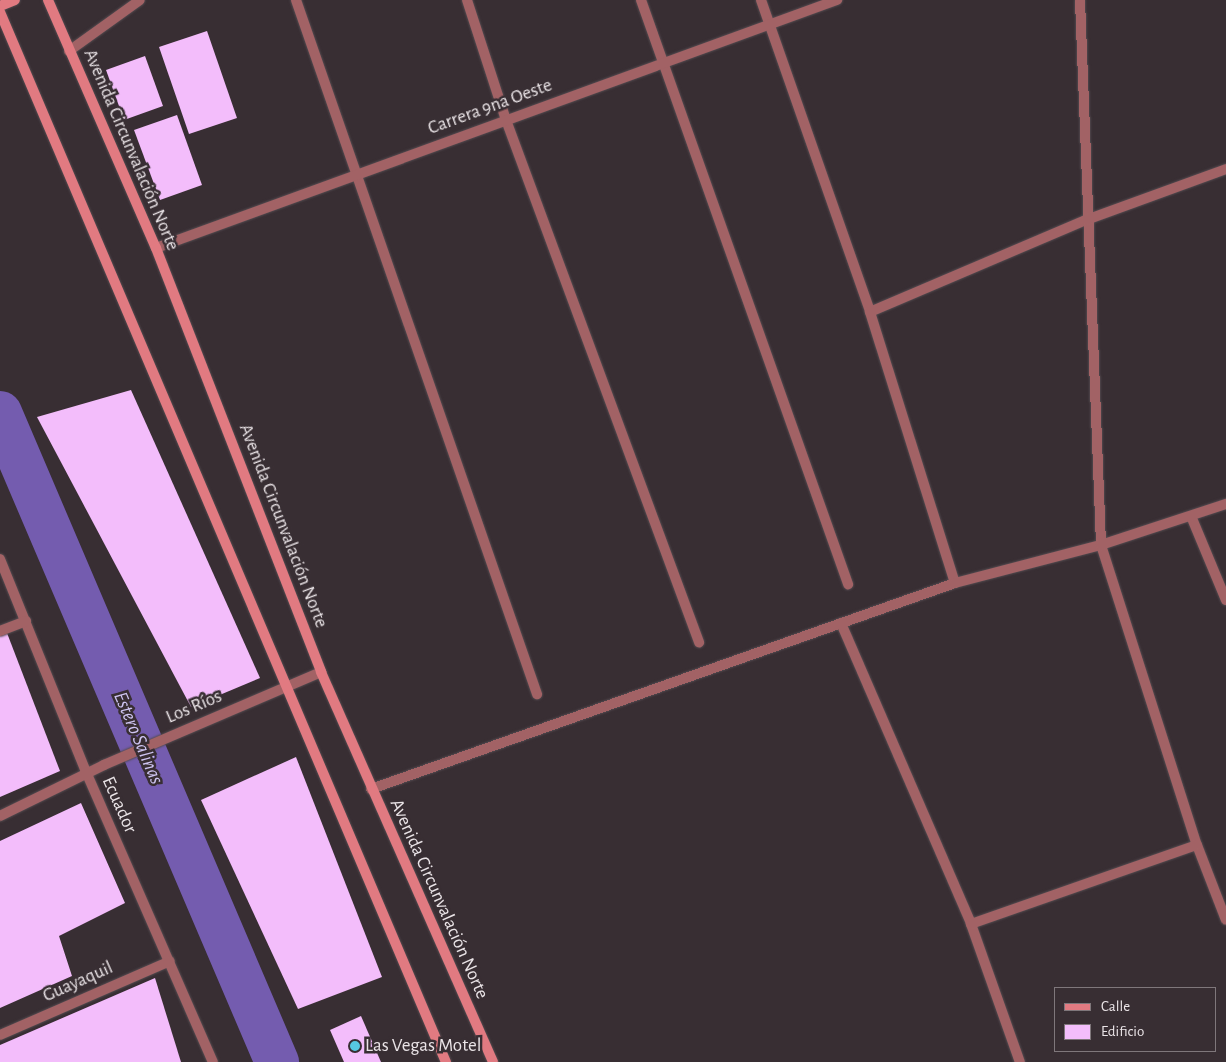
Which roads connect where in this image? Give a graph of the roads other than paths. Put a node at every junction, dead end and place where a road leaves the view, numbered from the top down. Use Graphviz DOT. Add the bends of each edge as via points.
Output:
graph roads {
  1 [pos="15,0"];
  2 [pos="48,0"];
  3 [pos="140,0"];
  4 [pos="296,0"];
  5 [pos="467,0"];
  6 [pos="641,0"];
  7 [pos="761,0"];
  8 [pos="837,0"];
  9 [pos="1080,0"];
  10 [pos="0,6"];
  11 [pos="0,12"];
  12 [pos="770,24"];
  13 [pos="69,51"];
  14 [pos="663,63"];
  15 [pos="506,120"];
  16 [pos="1226,169"];
  17 [pos="356,175"];
  18 [pos="1086,220"];
  19 [pos="156,248"];
  20 [pos="870,312"];
  21 [pos="1226,504"];
  22 [pos="1191,516"];
  23 [pos="1101,545"];
  24 [pos="0,559"];
  25 [pos="955,583"];
  26 [pos="848,584"];
  27 [pos="1226,600"];
  28 [pos="26,621"];
  29 [pos="841,623"];
  30 [pos="0,632"];
  31 [pos="699,642"];
  32 [pos="321,672"];
  33 [pos="289,687"];
  34 [pos="537,694"];
  35 [pos="87,774"];
  36 [pos="371,790"];
  37 [pos="0,816"];
  38 [pos="1197,845"];
  39 [pos="1226,920"];
  40 [pos="971,924"];
  41 [pos="170,961"];
  42 [pos="0,1035"];
  43 [pos="213,1062"];
  44 [pos="446,1062"];
  45 [pos="493,1062"];
  46 [pos="1020,1062"];
  1 -- 10 [label="main road"];
  2 -- 13 [label="main road, Avenida Circunvalación Norte"];
  3 -- 13 [label="street"];
  4 -- 17 [label="street"];
  5 -- 15 [label="street"];
  6 -- 14 [label="street"];
  7 -- 12 [label="street"];
  8 -- 12 [label="street, Carrera 9na Oeste"];
  9 -- 18 [label="street"];
  11 -- 33 [label="main road"];
  12 -- 14 [label="street, Carrera 9na Oeste"];
  12 -- 20 [label="street"];
  13 -- 19 [label="main road, Avenida Circunvalación Norte"];
  14 -- 15 [label="street, Carrera 9na Oeste"];
  14 -- 26 [label="street"];
  15 -- 17 [label="street, Carrera 9na Oeste"];
  15 -- 31 [label="street"];
  16 -- 18 [label="street"];
  17 -- 19 [label="street, Carrera 9na Oeste"];
  17 -- 34 [label="street"];
  18 -- 20 [label="street"];
  18 -- 23 [label="street"];
  19 -- 32 [label="main road, Avenida Circunvalación Norte"];
  20 -- 25 [label="street"];
  21 -- 22 [label="street"];
  22 -- 23 [label="street"];
  22 -- 27 [label="street"];
  23 -- 25 [label="street"];
  23 -- 38 [label="street"];
  24 -- 28 [label="street, Ecuador"];
  25 -- 29 [label="street"];
  28 -- 30 [label="street"];
  28 -- 35 [label="street, Ecuador"];
  29 -- 36 [label="street"];
  29 -- 40 [label="street"];
  32 -- 33 [label="street, Los Ríos"];
  32 -- 36 [label="main road, Avenida Circunvalación Norte"];
  33 -- 35 [label="street, Los Ríos"];
  33 -- 44 [label="main road"];
  35 -- 37 [label="street, Los Ríos"];
  35 -- 41 [label="street, Ecuador"];
  36 -- 45 [label="main road, Avenida Circunvalación Norte"];
  38 -- 39 [label="street"];
  38 -- 40 [label="street"];
  40 -- 46 [label="street"];
  41 -- 42 [label="street, Guayaquil"];
  41 -- 43 [label="street, Ecuador"];
}
